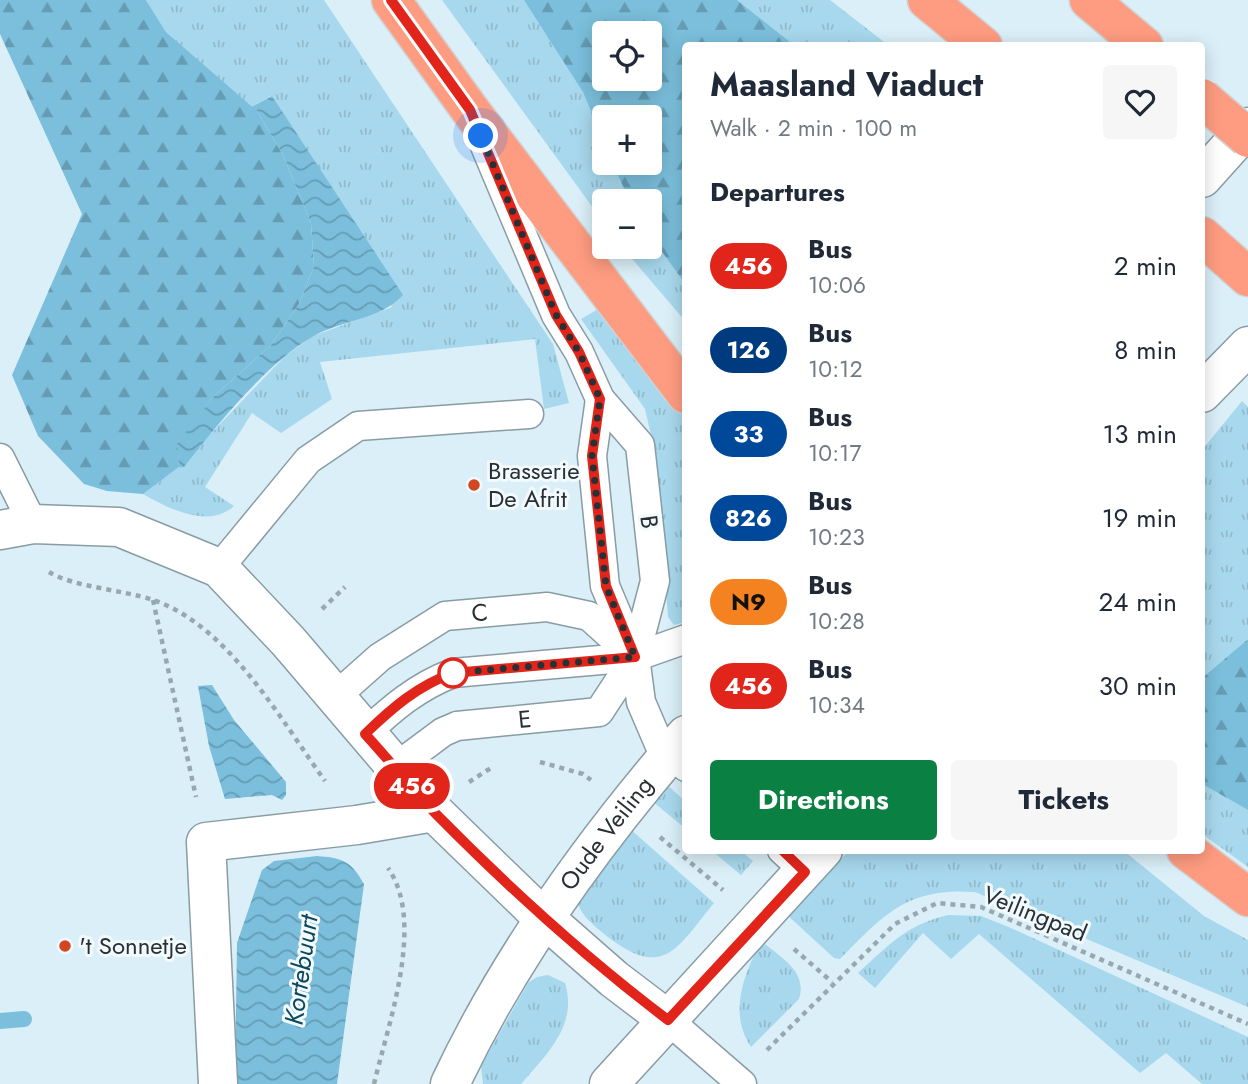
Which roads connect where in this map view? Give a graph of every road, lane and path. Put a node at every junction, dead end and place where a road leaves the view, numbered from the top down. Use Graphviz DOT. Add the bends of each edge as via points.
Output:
graph roads {
  1 [pos="391,0"];
  2 [pos="927,0"];
  3 [pos="1089,0"];
  4 [pos="1139,41"];
  5 [pos="978,42"];
  6 [pos="1205,100"];
  7 [pos="470,110"];
  8 [pos="1248,127"];
  9 [pos="1248,138"];
  10 [pos="1205,175"];
  11 [pos="1205,239"];
  12 [pos="1248,277"];
  13 [pos="644,340"];
  14 [pos="1248,346"];
  15 [pos="682,364"];
  16 [pos="682,389"];
  17 [pos="1205,394"];
  18 [pos="600,399"];
  19 [pos="529,414"];
  20 [pos="0,458"];
  21 [pos="16,527"];
  22 [pos="219,568"];
  23 [pos="43,569"];
  24 [pos="153,600"];
  25 [pos="682,640"];
  26 [pos="635,657"];
  27 [pos="335,697"];
  28 [pos="365,734"];
  29 [pos="681,752"];
  30 [pos="396,767"];
  31 [pos="434,812"];
  32 [pos="356,825"];
  33 [pos="205,842"];
  34 [pos="1191,854"];
  35 [pos="806,856"];
  36 [pos="1248,897"];
  37 [pos="544,917"];
  38 [pos="668,1020"];
  39 [pos="1248,1024"];
  40 [pos="740,1082"];
  41 [pos="218,1084"];
  42 [pos="374,1084"];
  43 [pos="450,1084"];
  44 [pos="609,1084"];
  1 -- 7 [label="highway"];
  2 -- 5 [label="highway"];
  3 -- 4 [label="highway"];
  6 -- 9 [label="highway, bridge"];
  7 -- 13 [label="highway"];
  7 -- 18 [label="lane, B" via="556,315"];
  8 -- 10 [label="street"];
  11 -- 12 [label="highway"];
  13 -- 15 [label="highway"];
  13 -- 16 [label="highway"];
  14 -- 17 [label="street"];
  18 -- 26 [label="lane" via="592,456 606,586"];
  18 -- 26 [label="lane, B" via="639,445 655,581"];
  19 -- 22 [label="lane" via="358,426 308,460"];
  20 -- 21 [label="lane"];
  21 -- 22 [label="street" via="119,527"];
  22 -- 27 [label="street"];
  23 -- 24 [label="path"];
  24 -- 32 [label="path" via="186,615 250,677"];
  24 -- 33 [label="path"];
  25 -- 26 [label="lane"];
  26 -- 27 [label="lane, C" via="589,615 580,613 547,607 445,615 380,657"];
  26 -- 28 [label="lane" via="453,673 425,684"];
  26 -- 29 [label="lane" via="641,702 659,744"];
  26 -- 30 [label="lane, E" via="599,712 457,726"];
  27 -- 28 [label="street"];
  28 -- 30 [label="street"];
  29 -- 37 [label="street, Oude Veiling"];
  30 -- 31 [label="street"];
  31 -- 32 [label="street"];
  31 -- 37 [label="street"];
  32 -- 33 [label="street"];
  32 -- 42 [label="path" via="396,880 405,936"];
  33 -- 41 [label="street"];
  34 -- 36 [label="highway"];
  35 -- 38 [label="street"];
  37 -- 38 [label="street"];
  37 -- 43 [label="street, Oude Veiling"];
  38 -- 40 [label="lane"];
  38 -- 44 [label="street"];
  39 -- 40 [label="path, Veilingpad" via="981,906 937,903 895,924"];
}
